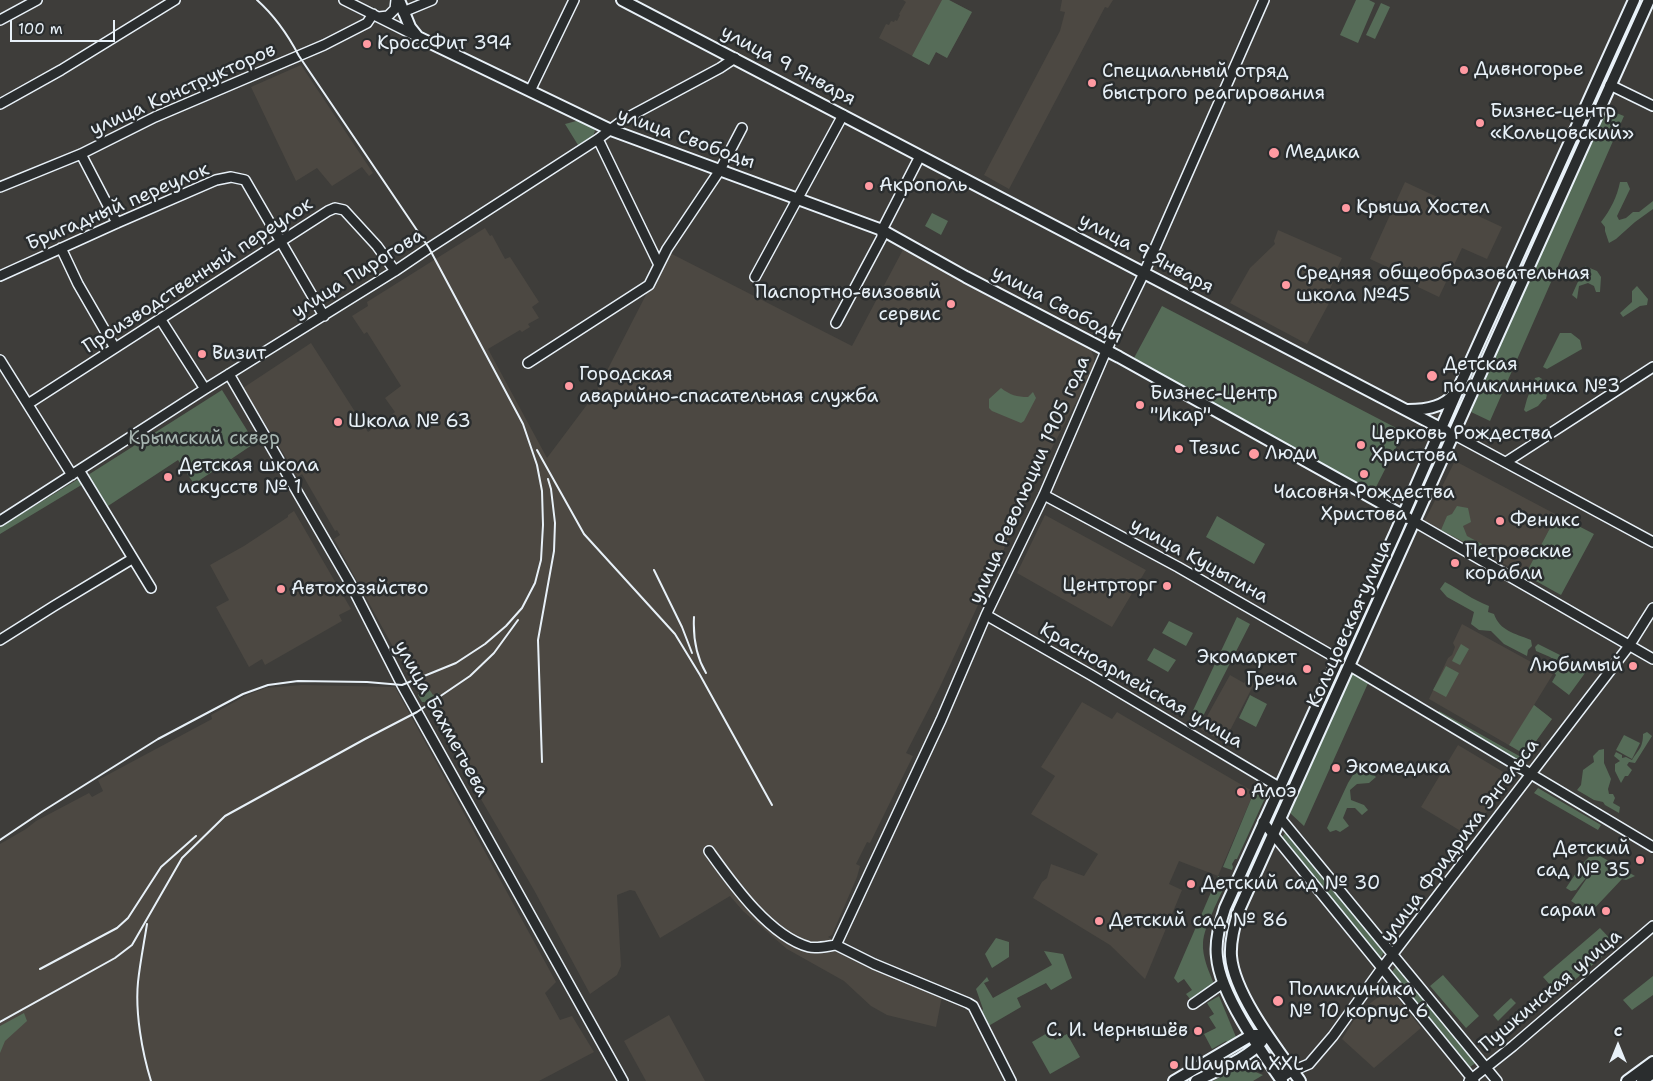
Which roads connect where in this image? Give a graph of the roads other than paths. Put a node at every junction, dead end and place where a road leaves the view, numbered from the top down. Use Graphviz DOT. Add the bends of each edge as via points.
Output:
graph roads {
  1 [pos="37,0"];
  2 [pos="175,0"];
  3 [pos="344,0"];
  4 [pos="397,0"];
  5 [pos="432,0"];
  6 [pos="574,0"];
  7 [pos="622,0"];
  8 [pos="1264,0"];
  9 [pos="1634,0"];
  10 [pos="1649,0"];
  11 [pos="403,12"];
  12 [pos="376,15"];
  13 [pos="0,20"];
  14 [pos="418,37"];
  15 [pos="735,58"];
  16 [pos="1610,85"];
  17 [pos="530,91"];
  18 [pos="0,104"];
  19 [pos="1653,106"];
  20 [pos="843,115"];
  21 [pos="742,128"];
  22 [pos="611,130"];
  23 [pos="598,140"];
  24 [pos="81,154"];
  25 [pos="920,156"];
  26 [pos="1559,165"];
  27 [pos="720,170"];
  28 [pos="1573,171"];
  29 [pos="0,187"];
  30 [pos="797,199"];
  31 [pos="116,223"];
  32 [pos="882,230"];
  33 [pos="280,243"];
  34 [pos="61,248"];
  35 [pos="658,266"];
  36 [pos="395,271"];
  37 [pos="1144,273"];
  38 [pos="0,276"];
  39 [pos="755,277"];
  40 [pos="324,316"];
  41 [pos="161,320"];
  42 [pos="836,323"];
  43 [pos="115,348"];
  44 [pos="1106,351"];
  45 [pos="0,360"];
  46 [pos="528,363"];
  47 [pos="1653,367"];
  48 [pos="229,374"];
  49 [pos="1458,387"];
  50 [pos="205,389"];
  51 [pos="28,404"];
  52 [pos="1406,410"];
  53 [pos="1441,428"];
  54 [pos="1453,434"];
  55 [pos="1506,462"];
  56 [pos="76,473"];
  57 [pos="1044,495"];
  58 [pos="1403,515"];
  59 [pos="0,521"];
  60 [pos="1415,522"];
  61 [pos="1653,542"];
  62 [pos="132,559"];
  63 [pos="151,588"];
  64 [pos="1653,608"];
  65 [pos="986,615"];
  66 [pos="0,640"];
  67 [pos="1629,646"];
  68 [pos="1338,659"];
  69 [pos="1653,659"];
  70 [pos="1350,666"];
  71 [pos="1531,774"];
  72 [pos="1280,787"];
  73 [pos="1280,819"];
  74 [pos="1264,822"];
  75 [pos="1274,834"];
  76 [pos="1653,848"];
  77 [pos="709,851"];
  78 [pos="1653,926"];
  79 [pos="836,945"];
  80 [pos="1393,955"];
  81 [pos="1382,968"];
  82 [pos="1223,983"];
  83 [pos="1193,1004"];
  84 [pos="1267,1034"];
  85 [pos="1252,1035"];
  86 [pos="1258,1046"];
  87 [pos="1653,1062"];
  88 [pos="1486,1068"];
  89 [pos="1292,1071"];
  90 [pos="1653,1073"];
  91 [pos="1277,1080"];
  92 [pos="1472,1080"];
  93 [pos="623,1081"];
  94 [pos="1011,1081"];
  95 [pos="1174,1081"];
  96 [pos="1196,1081"];
  97 [pos="1300,1081"];
  98 [pos="1498,1081"];
  99 [pos="1626,1081"];
  100 [pos="1642,1081"];
  1 -- 13 [label="street"];
  2 -- 18 [label="street"];
  3 -- 12 [label="street, улица Свободы"];
  4 -- 11 [label="main road"];
  4 -- 12 [label="street" via="395,9 388,16"];
  5 -- 11 [label="street"];
  6 -- 17 [label="street"];
  7 -- 15 [label="main road, улица 9 Января"];
  8 -- 37 [label="street, улица Революции 1905 года"];
  9 -- 26 [label="main road, Кольцовская улица"];
  10 -- 16 [label="main road, Кольцовская улица"];
  11 -- 14 [label="main road"];
  12 -- 14 [label="street, улица Свободы"];
  12 -- 24 [label="street, улица Конструкторов" via="324,45 155,117"];
  14 -- 17 [label="main road, улица Свободы"];
  15 -- 20 [label="main road, улица 9 Января"];
  15 -- 22 [label="street, улица Пирогова" via="623,120"];
  16 -- 19 [label="street"];
  16 -- 28 [label="main road, Кольцовская улица"];
  17 -- 22 [label="main road, улица Свободы"];
  20 -- 25 [label="main road, улица 9 Января"];
  20 -- 30 [label="street"];
  21 -- 27 [label="street"];
  22 -- 23 [label="street, улица Пирогова"];
  22 -- 27 [label="main road, улица Свободы"];
  23 -- 35 [label="street"];
  23 -- 36 [label="street, улица Пирогова"];
  24 -- 29 [label="street, улица Конструкторов"];
  24 -- 31 [label="street"];
  25 -- 32 [label="street"];
  25 -- 37 [label="main road, улица 9 Января"];
  26 -- 28 [label="main road"];
  26 -- 49 [label="main road, Кольцовская улица"];
  27 -- 30 [label="main road, улица Свободы"];
  27 -- 35 [label="street"];
  28 -- 54 [label="main road, Кольцовская улица"];
  30 -- 32 [label="main road, улица Свободы"];
  30 -- 39 [label="street"];
  31 -- 33 [label="street, Бригадный переулок" via="216,180 231,177 245,180"];
  31 -- 34 [label="street, Бригадный переулок"];
  32 -- 42 [label="street" via="882,238"];
  32 -- 44 [label="main road, улица Свободы"];
  33 -- 36 [label="street, Производственный переулок" via="328,211 335,208 344,210"];
  33 -- 40 [label="street, Бригадный переулок"];
  33 -- 41 [label="street, Производственный переулок"];
  34 -- 38 [label="street, Бригадный переулок"];
  34 -- 43 [label="street"];
  35 -- 46 [label="street" via="649,285"];
  36 -- 40 [label="street, улица Пирогова"];
  37 -- 44 [label="street, улица Революции 1905 года"];
  37 -- 52 [label="main road, улица 9 Января"];
  40 -- 48 [label="street, улица Пирогова"];
  41 -- 43 [label="street, Производственный переулок"];
  41 -- 50 [label="street"];
  43 -- 51 [label="street, Производственный переулок"];
  44 -- 57 [label="street, улица Революции 1905 года"];
  44 -- 58 [label="main road, улица Свободы"];
  45 -- 51 [label="street"];
  47 -- 55 [label="street"];
  48 -- 50 [label="street, улица Пирогова"];
  48 -- 93 [label="street, улица Бахметьева" via="350,583 402,685"];
  49 -- 52 [label="main road" via="1453,397 1441,403"];
  49 -- 53 [label="main road, Кольцовская улица"];
  50 -- 56 [label="street, улица Пирогова"];
  51 -- 56 [label="street"];
  52 -- 53 [label="main road, улица 9 Января"];
  53 -- 54 [label="main road, улица 9 Января"];
  53 -- 58 [label="main road, Кольцовская улица"];
  54 -- 55 [label="street, улица 9 Января"];
  54 -- 60 [label="main road, Кольцовская улица"];
  55 -- 61 [label="street, улица 9 Января"];
  56 -- 59 [label="street, улица Пирогова"];
  56 -- 62 [label="street"];
  57 -- 65 [label="street, улица Революции 1905 года"];
  57 -- 68 [label="street, улица Куцыгина"];
  58 -- 60 [label="main road, улица Свободы"];
  58 -- 68 [label="main road, Кольцовская улица"];
  60 -- 67 [label="street, улица Свободы"];
  60 -- 70 [label="main road, Кольцовская улица"];
  62 -- 63 [label="street"];
  62 -- 66 [label="street"];
  64 -- 67 [label="street, улица Фридриха Энгельса"];
  65 -- 72 [label="street, Красноармейская улица"];
  65 -- 79 [label="street, улица Революции 1905 года"];
  67 -- 69 [label="street, улица Свободы"];
  67 -- 71 [label="street, улица Фридриха Энгельса"];
  68 -- 72 [label="main road, Кольцовская улица"];
  70 -- 71 [label="street"];
  70 -- 73 [label="main road, Кольцовская улица"];
  71 -- 76 [label="street"];
  71 -- 80 [label="street, улица Фридриха Энгельса"];
  72 -- 74 [label="main road, Кольцовская улица"];
  73 -- 75 [label="main road, Кольцовская улица"];
  73 -- 80 [label="street"];
  74 -- 75 [label="street"];
  74 -- 82 [label="main road, Кольцовская улица" via="1219,927 1216,949"];
  75 -- 81 [label="street"];
  75 -- 84 [label="main road, Кольцовская улица" via="1239,910 1231,956 1240,986"];
  77 -- 79 [label="street" via="738,891 786,937 811,948"];
  78 -- 88 [label="street, Пушкинская улица"];
  79 -- 94 [label="street" via="973,1006"];
  80 -- 81 [label="street, улица Фридриха Энгельса"];
  80 -- 88 [label="street"];
  81 -- 89 [label="street, улица Фридриха Энгельса" via="1309,1064"];
  81 -- 92 [label="street"];
  82 -- 83 [label="street"];
  82 -- 85 [label="main road, Кольцовская улица"];
  84 -- 85 [label="main road"];
  84 -- 86 [label="main road"];
  84 -- 89 [label="main road, Кольцовская улица"];
  85 -- 86 [label="main road, Кольцовская улица"];
  85 -- 95 [label="main road"];
  86 -- 91 [label="main road, Кольцовская улица"];
  86 -- 96 [label="main road"];
  87 -- 99 [label="main road"];
  88 -- 92 [label="street, Пушкинская улица"];
  88 -- 98 [label="street"];
  89 -- 91 [label="street, улица Фридриха Энгельса"];
  89 -- 97 [label="main road, Кольцовская улица"];
  90 -- 100 [label="main road"];
}
